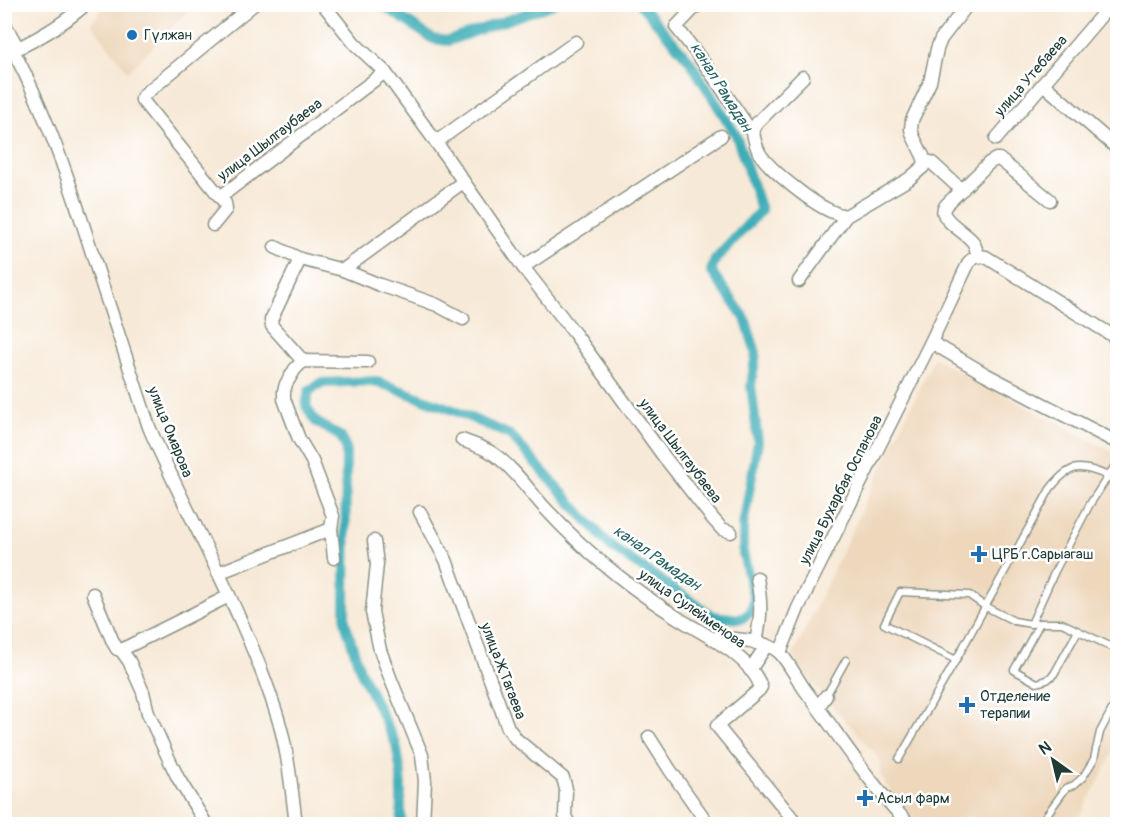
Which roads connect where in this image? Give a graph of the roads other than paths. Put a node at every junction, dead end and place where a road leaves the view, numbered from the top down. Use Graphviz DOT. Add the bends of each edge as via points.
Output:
graph roads {
  1 [pos="86,4"];
  2 [pos="254,4"];
  3 [pos="323,4"];
  4 [pos="698,4"];
  5 [pos="968,4"];
  6 [pos="1111,4"];
  7 [pos="4,23"];
  8 [pos="576,42"];
  9 [pos="12,51"];
  10 [pos="385,72"];
  11 [pos="803,77"];
  12 [pos="1044,84"];
  13 [pos="753,131"];
  14 [pos="721,136"];
  15 [pos="996,139"];
  16 [pos="436,142"];
  17 [pos="1118,149"];
  18 [pos="925,162"];
  19 [pos="463,183"];
  20 [pos="963,189"];
  21 [pos="220,197"];
  22 [pos="1050,200"];
  23 [pos="846,216"];
  24 [pos="213,225"];
  25 [pos="275,248"];
  26 [pos="978,256"];
  27 [pos="300,259"];
  28 [pos="524,267"];
  29 [pos="343,270"];
  30 [pos="799,281"];
  31 [pos="463,319"];
  32 [pos="1118,339"];
  33 [pos="932,342"];
  34 [pos="303,361"];
  35 [pos="368,362"];
  36 [pos="462,440"];
  37 [pos="1118,443"];
  38 [pos="1118,461"];
  39 [pos="1108,476"];
  40 [pos="420,512"];
  41 [pos="331,529"];
  42 [pos="731,532"];
  43 [pos="374,541"];
  44 [pos="334,558"];
  45 [pos="218,573"];
  46 [pos="757,578"];
  47 [pos="93,594"];
  48 [pos="230,596"];
  49 [pos="986,607"];
  50 [pos="1040,623"];
  51 [pos="1031,624"];
  52 [pos="1078,630"];
  53 [pos="713,638"];
  54 [pos="761,644"];
  55 [pos="120,650"];
  56 [pos="1118,650"];
  57 [pos="780,653"];
  58 [pos="846,660"];
  59 [pos="956,660"];
  60 [pos="750,670"];
  61 [pos="826,696"];
  62 [pos="1118,698"];
  63 [pos="818,707"];
  64 [pos="649,737"];
  65 [pos="899,759"];
  66 [pos="206,825"];
  67 [pos="296,825"];
  68 [pos="423,825"];
  69 [pos="569,825"];
  70 [pos="708,825"];
  71 [pos="797,825"];
  72 [pos="909,825"];
  73 [pos="1040,825"];
  1 -- 9 [label="street" via="69,20"];
  2 -- 21 [label="street, улица Шылгаубаева" via="141,98"];
  3 -- 10 [label="street, улица Шылгаубаева" via="355,44"];
  4 -- 13 [label="street" via="676,27"];
  5 -- 18 [label="street" via="940,39 930,82 912,120 913,136"];
  6 -- 12 [label="street, улица Утебаева"];
  7 -- 9 [label="street, улица Омарова"];
  8 -- 16 [label="street"];
  9 -- 45 [label="street, улица Омарова" via="28,78 69,180 149,427"];
  10 -- 16 [label="street, улица Шылгаубаева"];
  10 -- 21 [label="street, улица Шылгаубаева"];
  11 -- 13 [label="street" via="756,123"];
  12 -- 15 [label="street, улица Утебаева"];
  12 -- 17 [label="street"];
  13 -- 23 [label="street" via="760,153 779,175 822,207"];
  14 -- 28 [label="street"];
  16 -- 19 [label="street, улица Шылгаубаева"];
  18 -- 20 [label="street" via="931,162"];
  18 -- 23 [label="street" via="909,179"];
  19 -- 28 [label="street, улица Шылгаубаева"];
  19 -- 29 [label="street"];
  20 -- 22 [label="street" via="996,159"];
  20 -- 26 [label="street" via="943,211 972,242"];
  21 -- 24 [label="street" via="226,209"];
  23 -- 30 [label="street"];
  25 -- 27 [label="street"];
  26 -- 32 [label="street" via="986,257"];
  26 -- 33 [label="street, улица Бухарбая Оспанова" via="969,262"];
  27 -- 29 [label="street"];
  27 -- 34 [label="street" via="271,320"];
  28 -- 42 [label="street, улица Шылгаубаева" via="662,454 713,519"];
  29 -- 31 [label="street" via="437,305"];
  33 -- 37 [label="street"];
  33 -- 57 [label="street, улица Бухарбая Оспанова" via="798,608"];
  34 -- 35 [label="street"];
  34 -- 41 [label="street" via="286,384 284,399 333,516"];
  36 -- 53 [label="street, улица Сулейменова" via="490,452 507,465 577,541 618,576"];
  38 -- 39 [label="lane"];
  39 -- 49 [label="lane" via="1076,467 1057,479"];
  39 -- 51 [label="lane" via="1055,571"];
  40 -- 69 [label="street, улица Ж.Тагаева" via="446,560 508,728 565,781 565,816"];
  41 -- 44 [label="street"];
  41 -- 45 [label="street"];
  43 -- 68 [label="street" via="372,612 384,660 422,755"];
  45 -- 48 [label="street, улица Омарова"];
  46 -- 54 [label="street"];
  47 -- 55 [label="street"];
  48 -- 55 [label="street"];
  48 -- 67 [label="street, улица Омарова" via="277,713 288,757"];
  49 -- 51 [label="lane" via="1014,621"];
  49 -- 59 [label="lane"];
  49 -- 59 [label="lane" via="969,595 900,592 884,624"];
  50 -- 51 [label="lane"];
  50 -- 52 [label="lane" via="1062,623"];
  50 -- 52 [label="lane" via="1014,670 1037,683 1053,674"];
  52 -- 56 [label="lane"];
  53 -- 54 [label="street"];
  53 -- 60 [label="street, улица Сулейменова"];
  54 -- 57 [label="street"];
  54 -- 60 [label="street"];
  55 -- 66 [label="street" via="129,661 178,778"];
  57 -- 63 [label="street"];
  58 -- 61 [label="lane"];
  59 -- 65 [label="lane"];
  60 -- 71 [label="street, улица Сулейменова" via="761,687 717,726"];
  61 -- 63 [label="street"];
  62 -- 73 [label="lane" via="1083,777 1066,788"];
  63 -- 72 [label="street" via="889,804"];
  64 -- 70 [label="street"];
}
